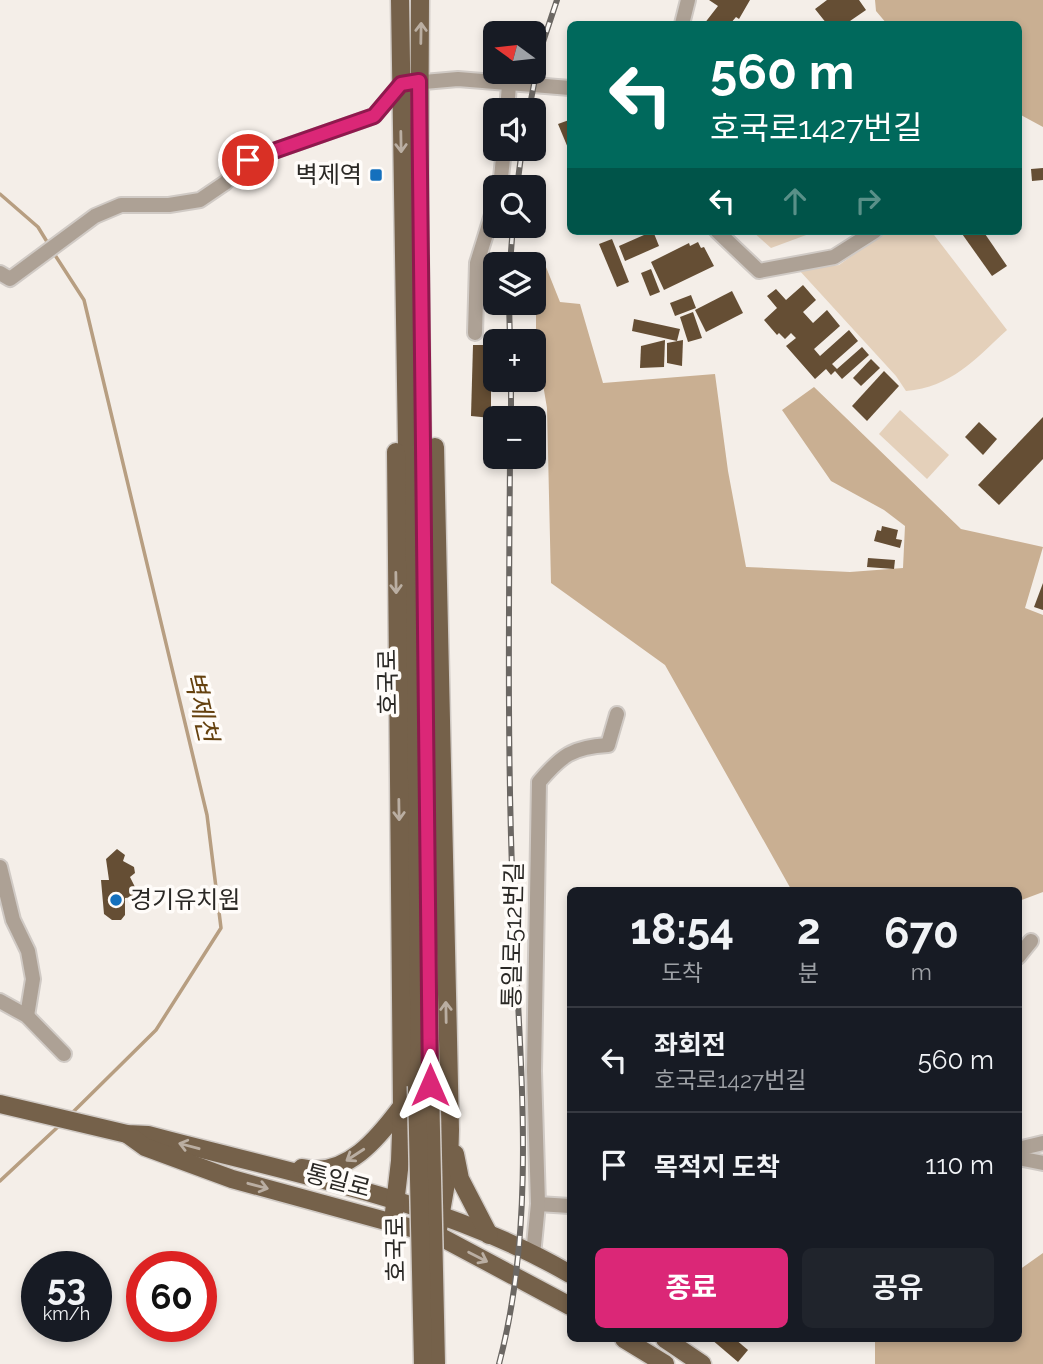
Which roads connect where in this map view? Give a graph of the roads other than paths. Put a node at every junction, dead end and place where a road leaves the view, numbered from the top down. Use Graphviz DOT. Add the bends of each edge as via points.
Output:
graph roads {
  1 [pos="400,0"];
  2 [pos="420,0"];
  3 [pos="688,0"];
  4 [pos="683,21"];
  5 [pos="419,81"];
  6 [pos="401,84"];
  7 [pos="509,85"];
  8 [pos="567,88"];
  9 [pos="508,98"];
  10 [pos="721,235"];
  11 [pos="869,235"];
  12 [pos="485,238"];
  13 [pos="5,276"];
  14 [pos="403,318"];
  15 [pos="422,321"];
  16 [pos="475,333"];
  17 [pos="617,714"];
  18 [pos="0,867"];
  19 [pos="1031,941"];
  20 [pos="1022,952"];
  21 [pos="0,1001"];
  22 [pos="27,1016"];
  23 [pos="64,1054"];
  24 [pos="424,1085"];
  25 [pos="8,1106"];
  26 [pos="402,1106"];
  27 [pos="450,1130"];
  28 [pos="127,1134"];
  29 [pos="1043,1143"];
  30 [pos="1022,1148"];
  31 [pos="215,1153"];
  32 [pos="1022,1159"];
  33 [pos="1043,1163"];
  34 [pos="396,1202"];
  35 [pos="538,1204"];
  36 [pos="567,1206"];
  37 [pos="441,1217"];
  38 [pos="393,1221"];
  39 [pos="437,1235"];
  40 [pos="489,1235"];
  41 [pos="533,1255"];
  42 [pos="567,1272"];
  43 [pos="567,1304"];
  44 [pos="629,1342"];
  45 [pos="662,1342"];
  46 [pos="668,1342"];
  47 [pos="658,1360"];
  48 [pos="423,1364"];
  49 [pos="436,1364"];
  50 [pos="702,1364"];
  1 -- 6 [label="main road, 호국로"];
  5 -- 2 [label="main road, 호국로, one-way"];
  3 -- 4 [label="street"];
  5 -- 6 [label="street"];
  5 -- 7 [label="street" via="458,79"];
  5 -- 15 [label="main road, 호국로"];
  6 -- 13 [label="street" via="374,116 248,160 200,200 121,205"];
  6 -- 14 [label="main road, 호국로, one-way"];
  7 -- 8 [label="street"];
  7 -- 9 [label="street"];
  10 -- 11 [label="street" via="759,271 834,257"];
  12 -- 16 [label="street" via="477,263"];
  14 -- 24 [label="main road, 호국로"];
  14 -- 26 [label="main road, one-way" via="395,484"];
  15 -- 24 [label="main road, 호국로"];
  27 -- 15 [label="main road, one-way" via="437,481"];
  17 -- 35 [label="street, 통일로512번길" via="608,745 584,746 559,758 539,782 534,1071"];
  18 -- 22 [label="street" via="13,920 29,951 33,979"];
  19 -- 20 [label="street"];
  21 -- 22 [label="street"];
  22 -- 23 [label="street"];
  24 -- 48 [label="main road, 호국로, bridge"];
  24 -- 49 [label="main road, 호국로, bridge"];
  25 -- 28 [label="main road, 통일로"];
  26 -- 27 [label="main road" via="409,1161 421,1166 436,1164"];
  26 -- 31 [label="main road, one-way" via="358,1155 331,1168 314,1171 247,1153"];
  26 -- 34 [label="main road"];
  27 -- 37 [label="main road"];
  27 -- 40 [label="main road" via="460,1179"];
  31 -- 28 [label="main road, 통일로, one-way"];
  28 -- 38 [label="main road, 통일로, one-way" via="145,1147 232,1179"];
  29 -- 30 [label="street"];
  31 -- 34 [label="main road, 통일로"];
  32 -- 33 [label="street"];
  34 -- 37 [label="main road, 통일로"];
  34 -- 38 [label="main road"];
  35 -- 36 [label="street"];
  35 -- 41 [label="street, 통일로512번길"];
  37 -- 39 [label="main road"];
  37 -- 40 [label="main road, 통일로"];
  38 -- 39 [label="main road, 통일로"];
  39 -- 43 [label="main road, 통일로, one-way"];
  40 -- 41 [label="main road, 통일로"];
  41 -- 42 [label="main road, 통일로"];
  44 -- 47 [label="main road"];
  45 -- 47 [label="street"];
  46 -- 50 [label="main road"];
}
